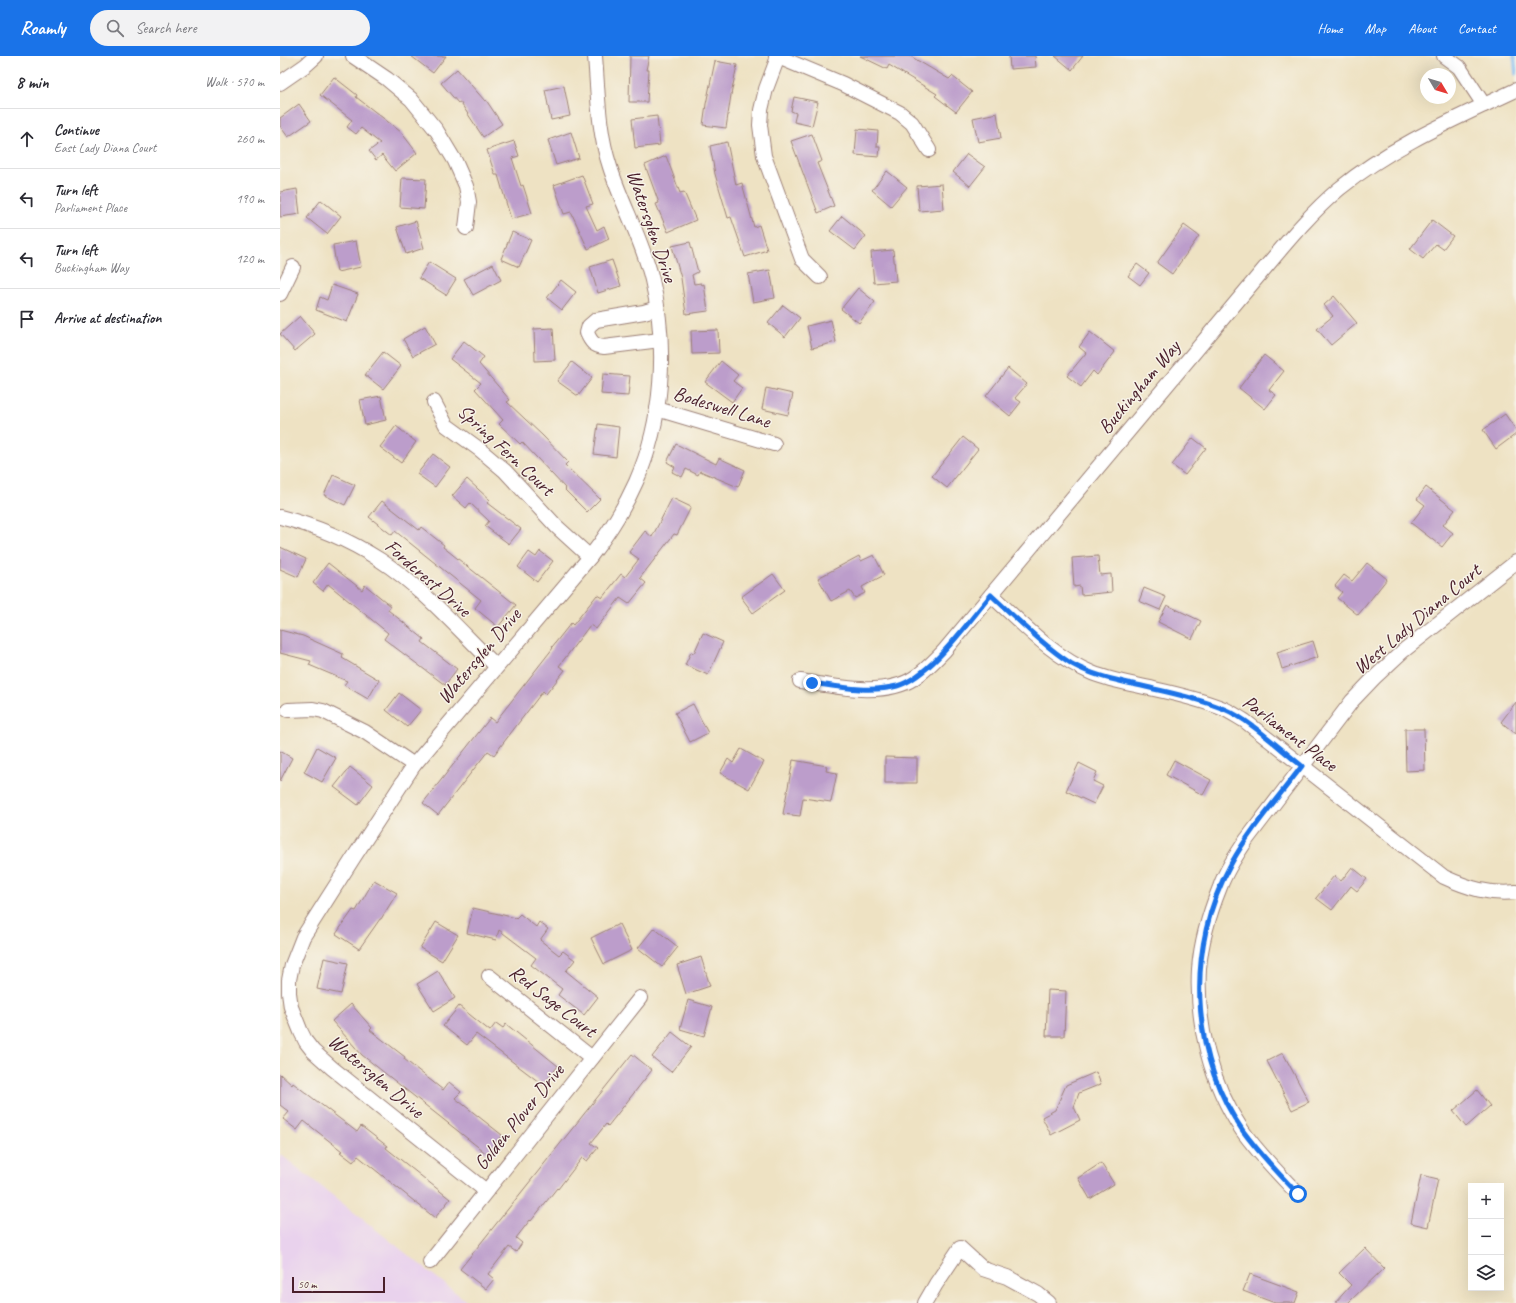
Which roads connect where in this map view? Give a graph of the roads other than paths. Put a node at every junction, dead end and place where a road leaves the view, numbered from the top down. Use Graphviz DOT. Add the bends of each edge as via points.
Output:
graph roads {
  1 [pos="316,56"];
  2 [pos="353,56"];
  3 [pos="595,56"];
  4 [pos="777,56"];
  5 [pos="1444,56"];
  6 [pos="280,82"];
  7 [pos="1516,90"];
  8 [pos="1484,105"];
  9 [pos="929,150"];
  10 [pos="466,228"];
  11 [pos="293,267"];
  12 [pos="820,277"];
  13 [pos="280,294"];
  14 [pos="657,308"];
  15 [pos="660,340"];
  16 [pos="434,402"];
  17 [pos="657,409"];
  18 [pos="774,444"];
  19 [pos="280,517"];
  20 [pos="590,557"];
  21 [pos="1516,562"];
  22 [pos="991,595"];
  23 [pos="496,666"];
  24 [pos="800,681"];
  25 [pos="288,710"];
  26 [pos="414,765"];
  27 [pos="1302,766"];
  28 [pos="1516,892"];
  29 [pos="489,976"];
  30 [pos="640,998"];
  31 [pos="286,1008"];
  32 [pos="592,1058"];
  33 [pos="486,1192"];
  34 [pos="1298,1194"];
  35 [pos="430,1262"];
  36 [pos="925,1303"];
  37 [pos="1049,1303"];
  1 -- 6 [label="street"];
  2 -- 10 [label="street" via="405,94 437,131 466,186 469,202"];
  3 -- 14 [label="street, Watersglen Drive" via="599,118 604,147 645,256"];
  4 -- 9 [label="street" via="843,84 900,113 912,123"];
  4 -- 12 [label="street" via="761,110 764,156 802,258"];
  5 -- 8 [label="street" via="1459,67"];
  7 -- 8 [label="street, Buckingham Way"];
  8 -- 22 [label="street, Buckingham Way" via="1407,144 1366,169 1338,190 1308,218"];
  11 -- 13 [label="street"];
  14 -- 15 [label="street, Watersglen Drive"];
  14 -- 15 [label="street" via="596,320 589,326 587,333 597,346 604,347"];
  15 -- 17 [label="street, Watersglen Drive"];
  16 -- 20 [label="street, Spring Fern Court" via="446,425 505,471 557,528"];
  17 -- 18 [label="street, Bodeswell Lane"];
  17 -- 20 [label="street, Watersglen Drive" via="649,446 636,482 607,535"];
  19 -- 23 [label="street, Fordcrest Drive" via="307,524 347,541 381,561 423,595"];
  20 -- 23 [label="street, Watersglen Drive"];
  21 -- 27 [label="street, West Lady Diana Court" via="1389,663 1352,701"];
  22 -- 24 [label="street, Buckingham Way" via="939,656 914,678 899,685 859,689"];
  22 -- 27 [label="street, Parliament Place" via="1054,651 1073,664 1123,683 1207,703 1225,710 1245,721"];
  23 -- 26 [label="street, Watersglen Drive"];
  25 -- 26 [label="street" via="313,709 328,713 364,732"];
  26 -- 31 [label="street, Watersglen Drive" via="303,938 294,960"];
  27 -- 28 [label="street, Parliament Place" via="1444,877 1483,892"];
  27 -- 34 [label="street, West Lady Diana Court" via="1231,863 1211,912 1199,969 1202,1025 1212,1068 1225,1100 1243,1131"];
  29 -- 32 [label="street, Red Sage Court"];
  30 -- 32 [label="street, Golden Plover Drive"];
  31 -- 33 [label="street, Watersglen Drive" via="313,1051"];
  32 -- 33 [label="street, Golden Plover Drive"];
  33 -- 35 [label="street, Golden Plover Drive"];
  36 -- 37 [label="street" via="960,1248 983,1269 1007,1277"];
}
